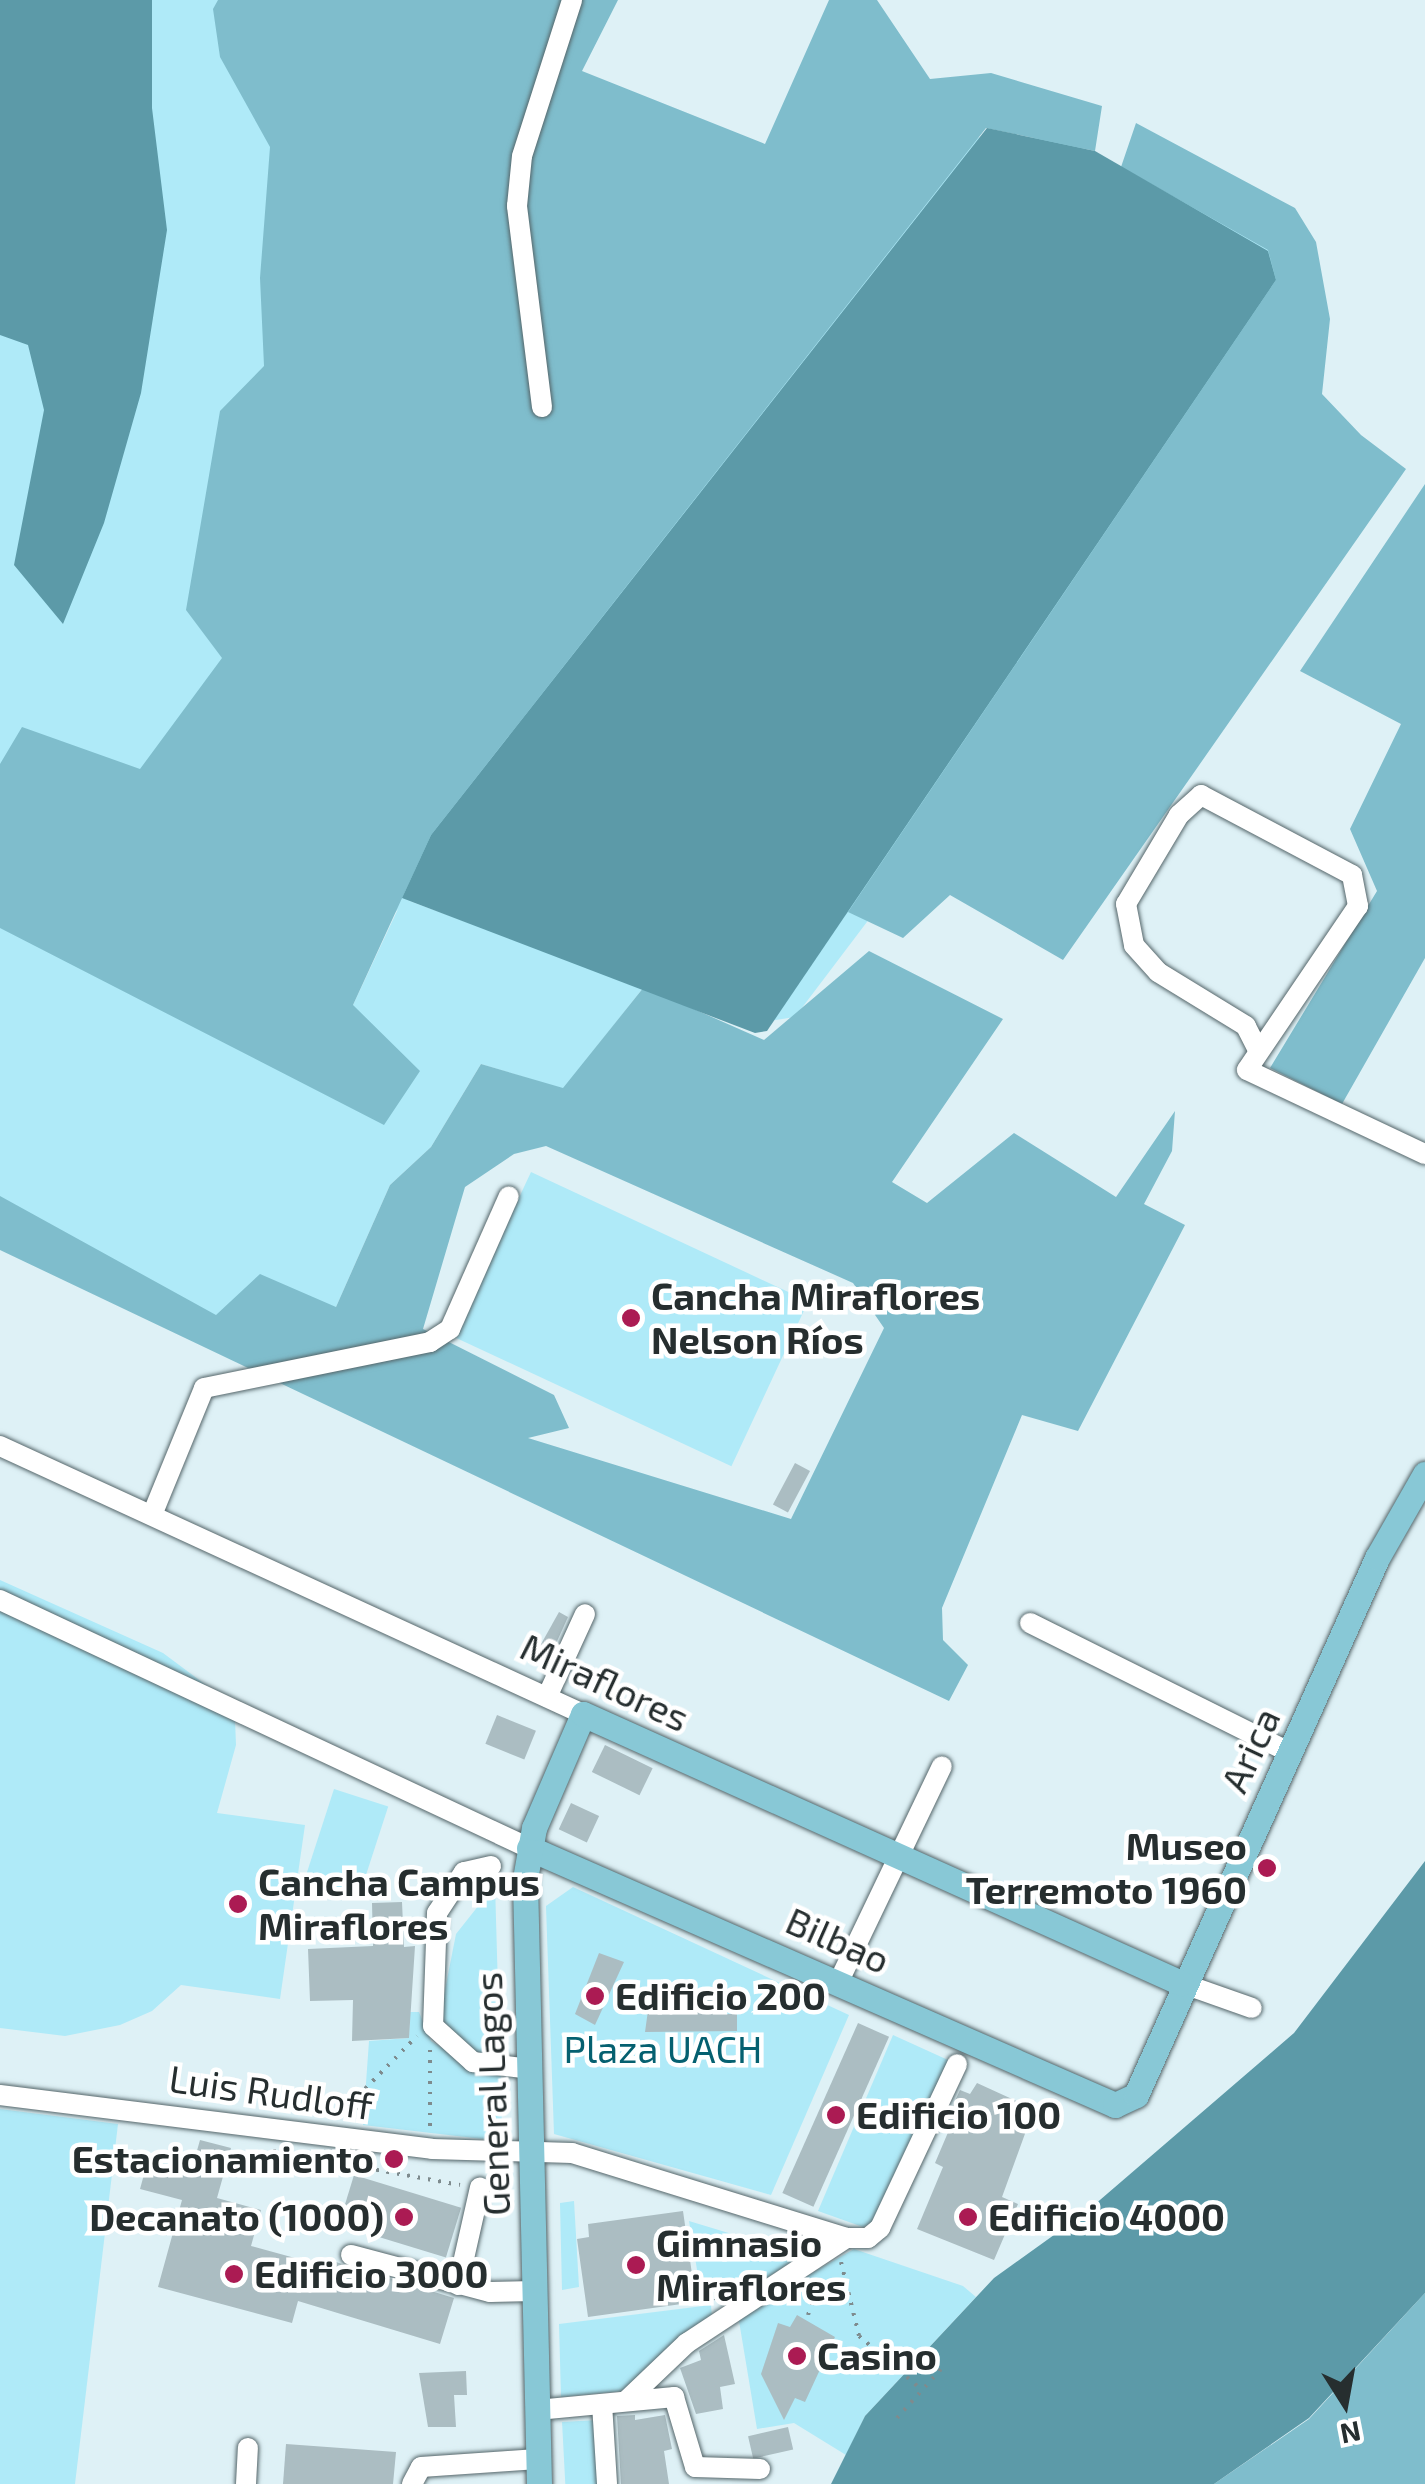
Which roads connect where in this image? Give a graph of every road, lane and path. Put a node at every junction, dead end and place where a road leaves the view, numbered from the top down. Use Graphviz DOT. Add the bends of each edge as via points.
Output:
graph roads {
  1 [pos="572,0"];
  2 [pos="542,407"];
  3 [pos="1258,1050"];
  4 [pos="1425,1154"];
  5 [pos="508,1196"];
  6 [pos="0,1446"];
  7 [pos="1425,1474"];
  8 [pos="152,1515"];
  9 [pos="0,1600"];
  10 [pos="585,1614"];
  11 [pos="1030,1622"];
  12 [pos="547,1697"];
  13 [pos="584,1714"];
  14 [pos="1291,1753"];
  15 [pos="942,1766"];
  16 [pos="528,1848"];
  17 [pos="894,1856"];
  18 [pos="491,1866"];
  19 [pos="839,1980"];
  20 [pos="1181,1983"];
  21 [pos="1252,2008"];
  22 [pos="432,2018"];
  23 [pos="958,2064"];
  24 [pos="530,2070"];
  25 [pos="0,2095"];
  26 [pos="1116,2105"];
  27 [pos="358,2141"];
  28 [pos="432,2149"];
  29 [pos="533,2149"];
  30 [pos="480,2188"];
  31 [pos="846,2238"];
  32 [pos="825,2254"];
  33 [pos="350,2255"];
  34 [pos="458,2285"];
  35 [pos="694,2290"];
  36 [pos="534,2291"];
  37 [pos="808,2314"];
  38 [pos="720,2319"];
  39 [pos="943,2367"];
  40 [pos="922,2390"];
  41 [pos="626,2402"];
  42 [pos="602,2404"];
  43 [pos="537,2410"];
  44 [pos="897,2418"];
  45 [pos="248,2448"];
  46 [pos="760,2469"];
  47 [pos="538,2471"];
  48 [pos="246,2484"];
  49 [pos="412,2484"];
  50 [pos="607,2484"];
  1 -- 2 [label="street" via="522,156 517,206"];
  3 -- 3 [label="street" via="1358,906 1352,875 1201,795 1179,815 1126,904 1134,945 1158,972 1246,1026"];
  3 -- 4 [label="street" via="1247,1070"];
  5 -- 8 [label="street" via="450,1329 430,1342 242,1386 204,1388"];
  6 -- 8 [label="street, Miraflores"];
  7 -- 14 [label="main road, Arica" via="1377,1558"];
  8 -- 12 [label="street, Miraflores"];
  9 -- 16 [label="street"];
  10 -- 12 [label="street"];
  11 -- 14 [label="street"];
  12 -- 13 [label="street, Miraflores"];
  13 -- 16 [label="main road, General Lagos"];
  13 -- 17 [label="main road, Miraflores"];
  14 -- 20 [label="main road, Arica"];
  15 -- 17 [label="street" via="907,1845"];
  16 -- 19 [label="main road, Bilbao"];
  16 -- 24 [label="main road, General Lagos"];
  17 -- 19 [label="street"];
  17 -- 20 [label="main road, Miraflores"];
  18 -- 22 [label="street" via="464,1872 437,1913"];
  19 -- 26 [label="main road, Bilbao"];
  20 -- 21 [label="street"];
  20 -- 26 [label="main road, Arica" via="1136,2095"];
  22 -- 24 [label="street" via="473,2062"];
  22 -- 27 [label="path" via="410,2050 358,2096"];
  22 -- 28 [label="path"];
  23 -- 31 [label="street" via="880,2228 868,2238"];
  24 -- 29 [label="main road, General Lagos"];
  25 -- 27 [label="street, Luis Rudloff"];
  27 -- 28 [label="street, Luis Rudloff"];
  28 -- 29 [label="street, Luis Rudloff"];
  29 -- 31 [label="street, Luis Rudloff" via="610,2164"];
  29 -- 36 [label="main road, General Lagos"];
  30 -- 34 [label="street"];
  31 -- 32 [label="street"];
  32 -- 37 [label="path"];
  32 -- 38 [label="street"];
  32 -- 40 [label="path" via="840,2259 858,2336"];
  33 -- 34 [label="street"];
  34 -- 36 [label="street"];
  35 -- 38 [label="path" via="714,2288"];
  36 -- 43 [label="main road, General Lagos"];
  38 -- 41 [label="street"];
  39 -- 40 [label="path"];
  40 -- 44 [label="path"];
  41 -- 42 [label="street"];
  41 -- 46 [label="street" via="674,2397 694,2468"];
  42 -- 43 [label="street"];
  42 -- 50 [label="street"];
  43 -- 47 [label="main road, General Lagos"];
  45 -- 48 [label="street"];
  47 -- 49 [label="street" via="421,2467"];
}
